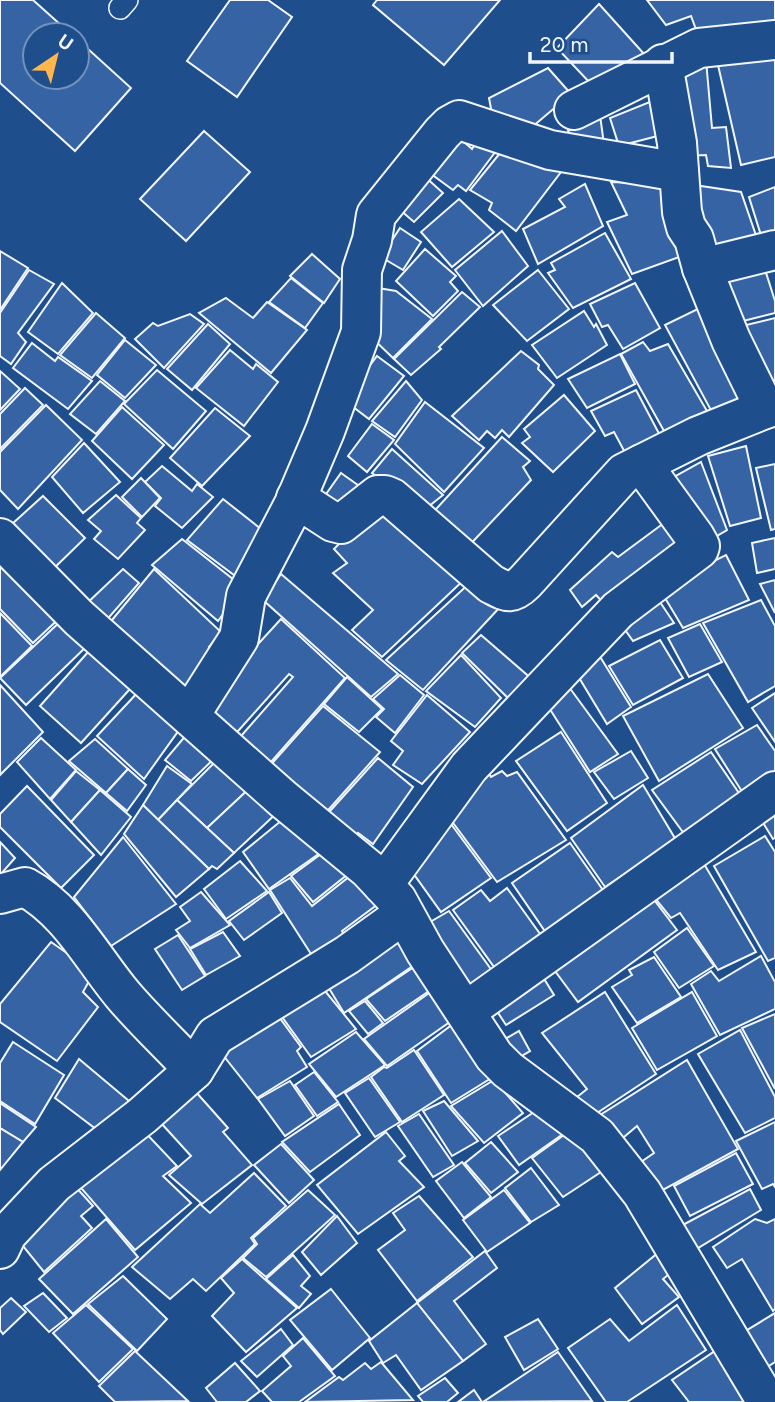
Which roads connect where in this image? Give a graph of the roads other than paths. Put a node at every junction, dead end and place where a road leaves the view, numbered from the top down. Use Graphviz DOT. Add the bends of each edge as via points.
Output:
graph roads {
  1 [pos="775,40"];
  2 [pos="663,64"];
  3 [pos="575,110"];
  4 [pos="679,172"];
  5 [pos="775,250"];
  6 [pos="702,268"];
  7 [pos="770,408"];
  8 [pos="642,464"];
  9 [pos="296,498"];
  10 [pos="0,538"];
  11 [pos="190,715"];
  12 [pos="775,791"];
  13 [pos="0,894"];
  14 [pos="394,899"];
  15 [pos="466,1011"];
  16 [pos="194,1070"];
  17 [pos="0,1249"];
  18 [pos="767,1402"];
  1 -- 2 [label="street" via="699,48"];
  2 -- 3 [label="street"];
  2 -- 4 [label="street"];
  4 -- 6 [label="street" via="682,212"];
  4 -- 9 [label="street" via="550,150 459,120 450,125 376,215 362,270 361,332"];
  5 -- 6 [label="street"];
  6 -- 7 [label="street" via="732,340"];
  7 -- 8 [label="street"];
  8 -- 9 [label="street" via="624,473 525,582 508,592 491,584 392,498 378,495 341,524"];
  8 -- 14 [label="street" via="699,549 618,610 469,767"];
  9 -- 11 [label="street" via="246,596 239,638"];
  10 -- 11 [label="street" via="79,618"];
  11 -- 14 [label="street" via="368,869"];
  12 -- 15 [label="street"];
  13 -- 16 [label="street" via="25,887 43,897 123,995"];
  14 -- 15 [label="street"];
  14 -- 16 [label="street" via="347,955 215,1036"];
  15 -- 18 [label="street" via="494,1056 597,1136 642,1193"];
  16 -- 17 [label="street" via="54,1184 7,1234"];
}
